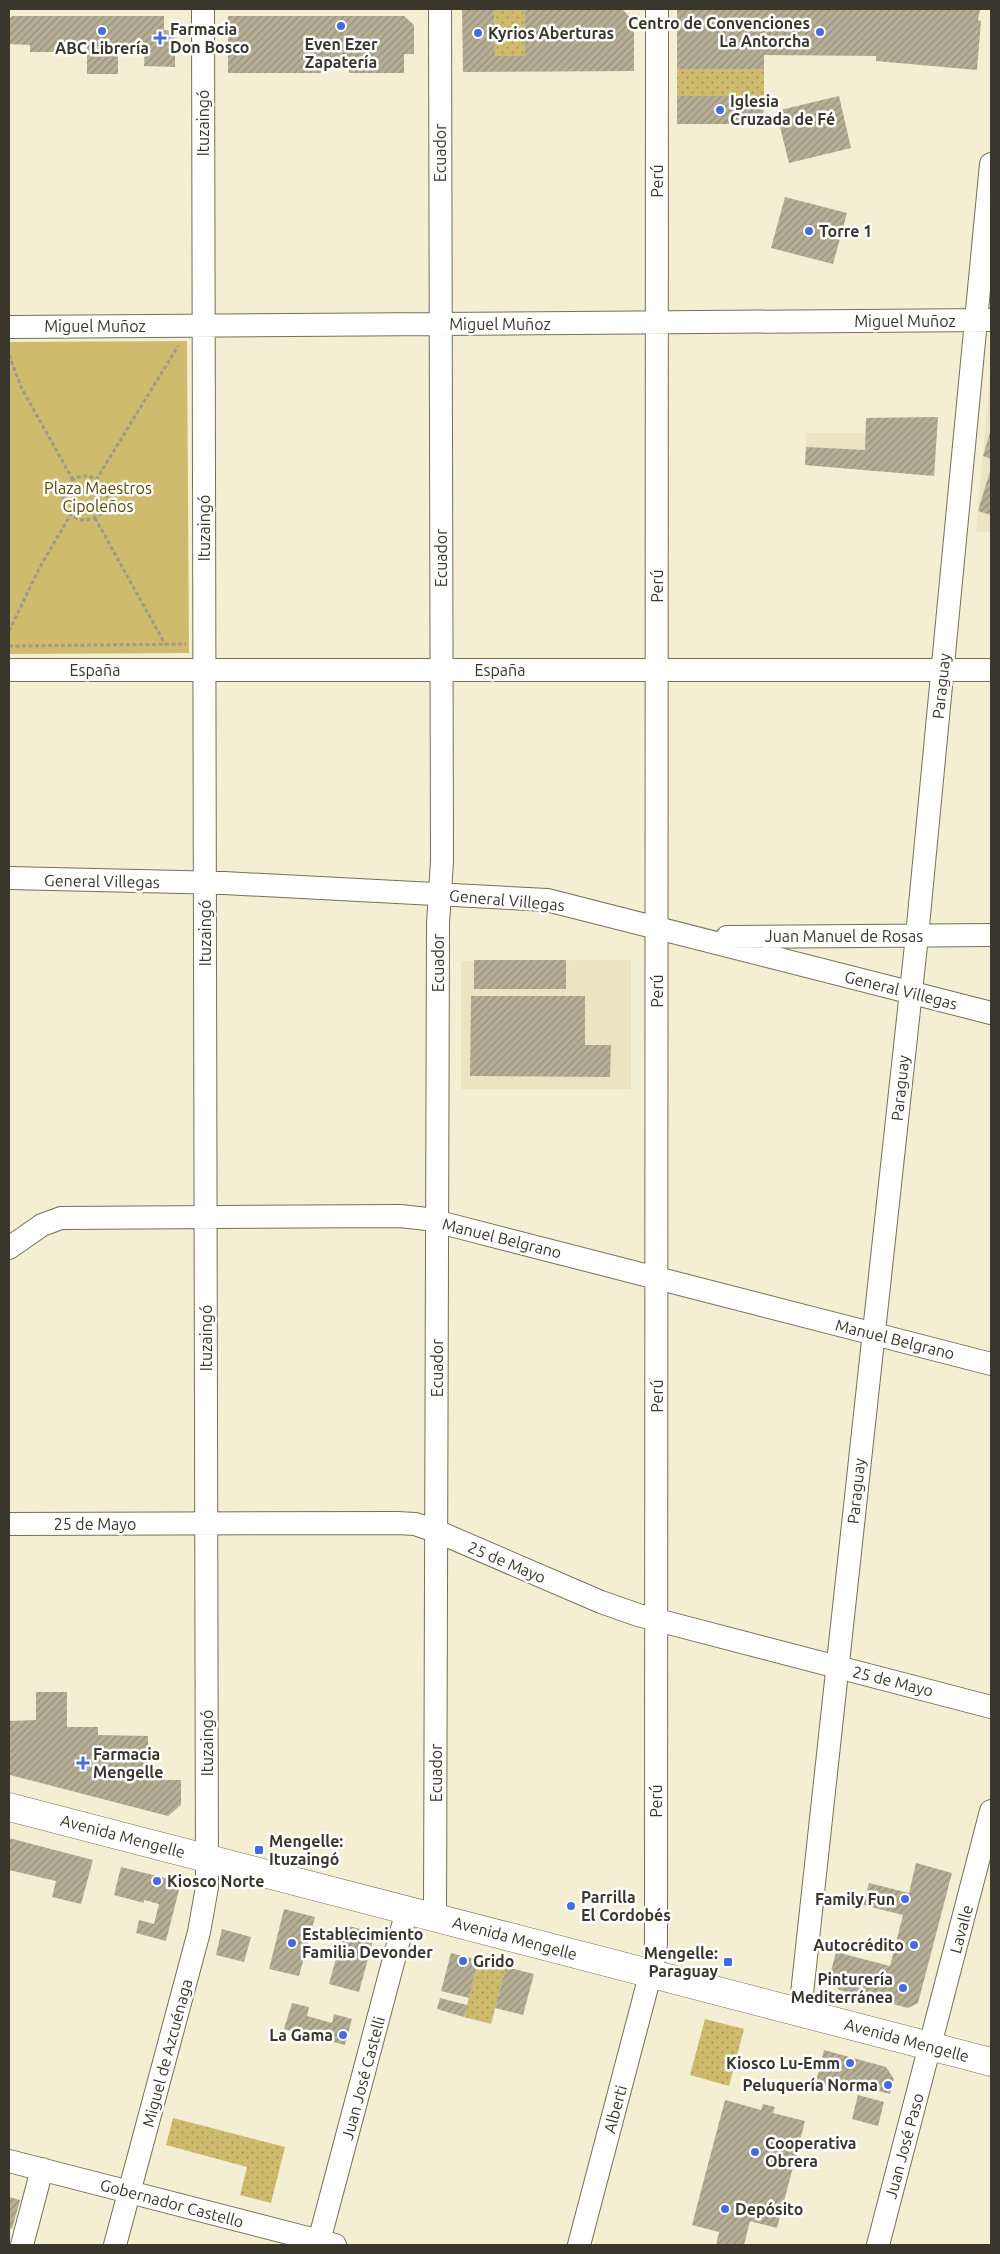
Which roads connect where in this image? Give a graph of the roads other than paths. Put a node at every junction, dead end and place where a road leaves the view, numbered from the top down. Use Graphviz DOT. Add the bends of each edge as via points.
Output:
graph roads {
  1 [pos="203,9"];
  2 [pos="440,9"];
  3 [pos="657,9"];
  4 [pos="991,164"];
  5 [pos="984,320"];
  6 [pos="657,323"];
  7 [pos="441,324"];
  8 [pos="204,326"];
  9 [pos="9,327"];
  10 [pos="943,669"];
  11 [pos="9,670"];
  12 [pos="204,670"];
  13 [pos="442,670"];
  14 [pos="657,670"];
  15 [pos="991,670"];
  16 [pos="9,878"];
  17 [pos="205,883"];
  18 [pos="440,894"];
  19 [pos="657,927"];
  20 [pos="991,935"];
  21 [pos="917,936"];
  22 [pos="696,937"];
  23 [pos="911,992"];
  24 [pos="991,1013"];
  25 [pos="206,1217"];
  26 [pos="437,1221"];
  27 [pos="9,1248"];
  28 [pos="657,1278"];
  29 [pos="873,1334"];
  30 [pos="991,1364"];
  31 [pos="9,1524"];
  32 [pos="207,1524"];
  33 [pos="436,1531"];
  34 [pos="657,1620"];
  35 [pos="837,1667"];
  36 [pos="991,1707"];
  37 [pos="9,1807"];
  38 [pos="991,1811"];
  39 [pos="208,1858"];
  40 [pos="407,1910"];
  41 [pos="435,1917"];
  42 [pos="651,1973"];
  43 [pos="800,2012"];
  44 [pos="930,2046"];
  45 [pos="991,2062"];
  46 [pos="9,2160"];
  47 [pos="42,2169"];
  48 [pos="130,2192"];
  49 [pos="324,2244"];
  50 [pos="22,2245"];
  51 [pos="115,2245"];
  52 [pos="579,2245"];
  53 [pos="878,2245"];
  1 -- 8 [label="street, Ituzaingó"];
  2 -- 7 [label="street, Ecuador"];
  3 -- 6 [label="street, Perú"];
  4 -- 5 [label="street, Paraguay"];
  5 -- 6 [label="street, Miguel Muñoz"];
  5 -- 10 [label="street, Paraguay"];
  6 -- 7 [label="street, Miguel Muñoz"];
  6 -- 14 [label="street, Perú"];
  7 -- 8 [label="street, Miguel Muñoz"];
  7 -- 13 [label="street, Ecuador"];
  8 -- 9 [label="street, Miguel Muñoz"];
  8 -- 12 [label="street, Ituzaingó"];
  10 -- 14 [label="street, España"];
  10 -- 15 [label="street, España"];
  10 -- 21 [label="street, Paraguay"];
  11 -- 12 [label="street, España"];
  12 -- 13 [label="street, España"];
  12 -- 17 [label="street, Ituzaingó"];
  13 -- 14 [label="street, España"];
  13 -- 18 [label="street, Ecuador"];
  14 -- 19 [label="street, Perú"];
  16 -- 17 [label="street, General Villegas"];
  17 -- 18 [label="street, General Villegas"];
  17 -- 25 [label="street, Ituzaingó"];
  18 -- 19 [label="street, General Villegas" via="547,900"];
  18 -- 26 [label="street, Ecuador"];
  19 -- 22 [label="street, General Villegas"];
  19 -- 28 [label="street, Perú"];
  20 -- 21 [label="street, Juan Manuel de Rosas"];
  21 -- 22 [label="street, Juan Manuel de Rosas"];
  21 -- 23 [label="street, Paraguay"];
  22 -- 23 [label="street, General Villegas"];
  23 -- 24 [label="street, General Villegas"];
  23 -- 29 [label="street, Paraguay"];
  25 -- 26 [label="street, Manuel Belgrano" via="400,1216"];
  25 -- 27 [label="street, Manuel Belgrano" via="61,1218 42,1225"];
  25 -- 32 [label="street, Ituzaingó"];
  26 -- 28 [label="street, Manuel Belgrano"];
  26 -- 33 [label="street, Ecuador"];
  28 -- 29 [label="street, Manuel Belgrano"];
  28 -- 34 [label="street, Perú"];
  29 -- 30 [label="street, Manuel Belgrano"];
  29 -- 35 [label="street, Paraguay"];
  31 -- 32 [label="street, 25 de Mayo"];
  32 -- 33 [label="street, 25 de Mayo" via="397,1522"];
  32 -- 39 [label="street, Ituzaingó"];
  33 -- 34 [label="street, 25 de Mayo" via="601,1602"];
  33 -- 41 [label="street, Ecuador"];
  34 -- 35 [label="street, 25 de Mayo"];
  34 -- 42 [label="street, Perú" via="656,1935"];
  35 -- 36 [label="street, 25 de Mayo"];
  35 -- 43 [label="street, Paraguay"];
  37 -- 39 [label="main road, Avenida Mengelle"];
  38 -- 44 [label="street, Lavalle"];
  39 -- 40 [label="main road, Avenida Mengelle"];
  39 -- 48 [label="street, Miguel de Azcuénaga" via="203,1917"];
  40 -- 41 [label="main road, Avenida Mengelle"];
  40 -- 49 [label="street, Juan José Castelli"];
  41 -- 42 [label="main road, Avenida Mengelle"];
  42 -- 43 [label="main road, Avenida Mengelle"];
  42 -- 52 [label="street, Alberti"];
  43 -- 44 [label="main road, Avenida Mengelle"];
  44 -- 45 [label="main road, Avenida Mengelle"];
  44 -- 53 [label="street, Juan José Paso"];
  46 -- 47 [label="street, Gobernador Castello"];
  47 -- 48 [label="street, Gobernador Castello"];
  47 -- 50 [label="street"];
  48 -- 49 [label="street, Gobernador Castello"];
  48 -- 51 [label="street, Miguel de Azcuénaga"];
}
